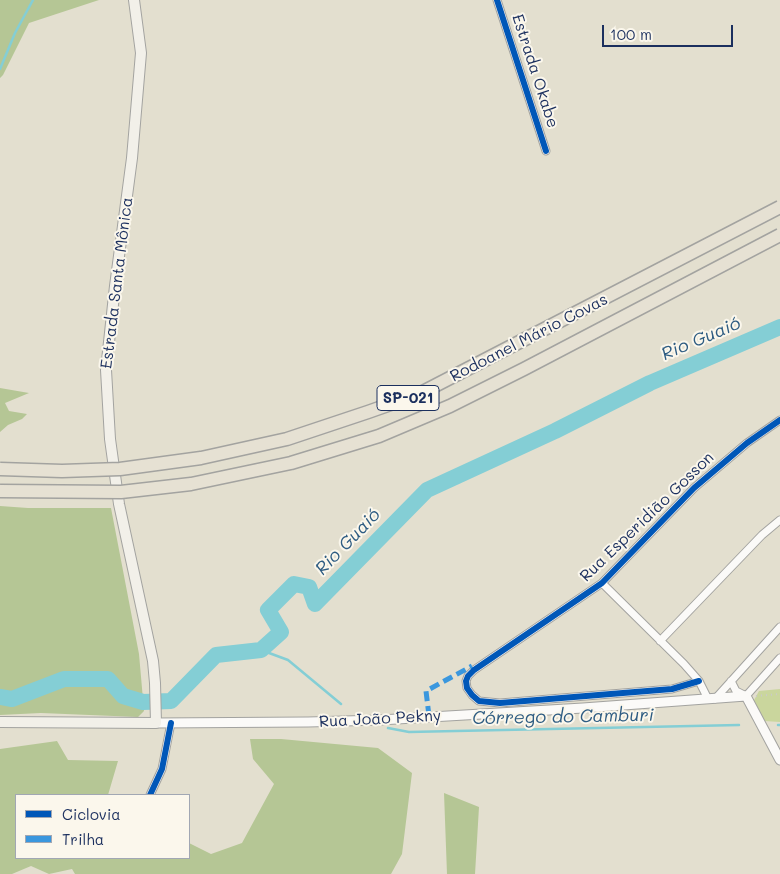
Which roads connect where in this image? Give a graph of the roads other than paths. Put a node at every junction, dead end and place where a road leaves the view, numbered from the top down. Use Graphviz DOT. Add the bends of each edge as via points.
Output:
graph roads {
  1 [pos="134,0"];
  2 [pos="498,0"];
  3 [pos="546,151"];
  4 [pos="780,207"];
  5 [pos="780,235"];
  6 [pos="780,420"];
  7 [pos="0,470"];
  8 [pos="0,491"];
  9 [pos="780,520"];
  10 [pos="602,583"];
  11 [pos="780,626"];
  12 [pos="660,641"];
  13 [pos="780,658"];
  14 [pos="699,681"];
  15 [pos="731,681"];
  16 [pos="746,696"];
  17 [pos="712,699"];
  18 [pos="156,718"];
  19 [pos="0,722"];
  20 [pos="171,723"];
  21 [pos="780,760"];
  22 [pos="150,794"];
  1 -- 18 [label="main road, Estrada Santa Mônica" via="141,54 132,158 106,370 110,440 119,504 152,661"];
  2 -- 3 [label="street, Estrada Okabe"];
  4 -- 7 [label="highway, Rodoanel Mário Covas / SP-021, bridge" via="436,386 368,412 287,439 201,458 120,469"];
  5 -- 8 [label="highway, Rodoanel Mário Covas / SP-021, bridge" via="524,369 450,406 379,436 291,463 191,484 120,492"];
  6 -- 10 [label="street, Rua Esperidião Gosson" via="694,488"];
  9 -- 12 [label="street"];
  10 -- 12 [label="street"];
  10 -- 14 [label="street, Rua Esperidião Gosson" via="474,670 466,681 472,696 479,701 500,704 672,689"];
  11 -- 15 [label="street"];
  12 -- 14 [label="street"];
  13 -- 16 [label="street"];
  14 -- 17 [label="street"];
  15 -- 16 [label="street" via="736,691"];
  15 -- 17 [label="street"];
  16 -- 17 [label="street, Rua João Pekny"];
  16 -- 21 [label="street"];
  17 -- 20 [label="street, Rua João Pekny" via="380,720"];
  18 -- 19 [label="main road, Rua João Pekny"];
  18 -- 20 [label="street, Rua João Pekny"];
  20 -- 22 [label="street" via="162,769"];
}
